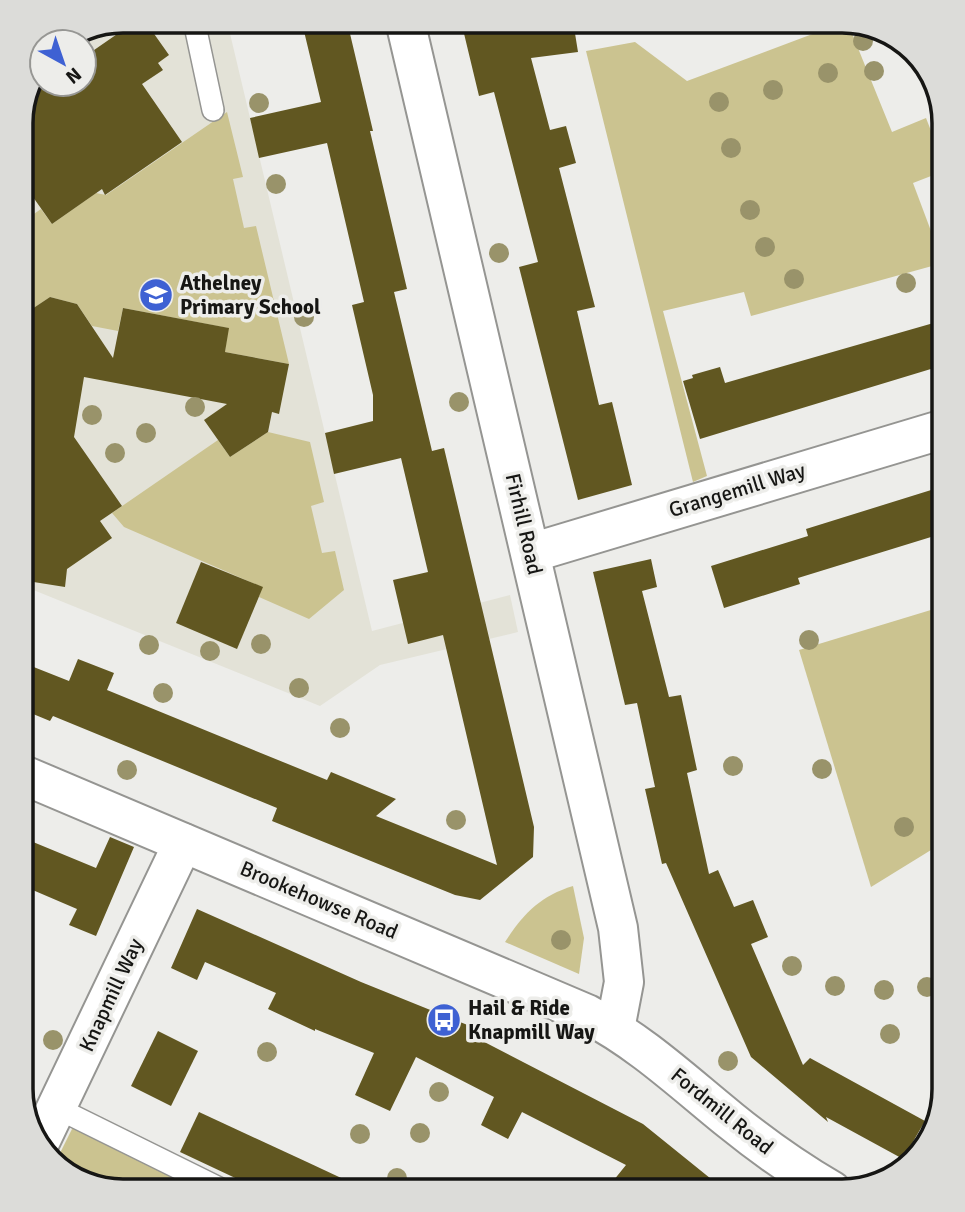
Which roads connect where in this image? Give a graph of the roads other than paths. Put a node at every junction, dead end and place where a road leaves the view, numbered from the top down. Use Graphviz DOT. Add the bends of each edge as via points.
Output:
graph roads {
  1 [pos="197,33"];
  2 [pos="408,33"];
  3 [pos="213,110"];
  4 [pos="932,433"];
  5 [pos="531,553"];
  6 [pos="33,779"];
  7 [pos="183,843"];
  8 [pos="615,1029"];
  9 [pos="57,1108"];
  10 [pos="45,1132"];
  11 [pos="201,1179"];
  12 [pos="814,1179"];
  1 -- 3 [label="lane"];
  2 -- 5 [label="street, Firhill Road"];
  4 -- 5 [label="street, Grangemill Way"];
  5 -- 8 [label="street, Firhill Road" via="618,928 624,982"];
  6 -- 7 [label="street, Brookehowse Road"];
  7 -- 8 [label="street, Brookehowse Road"];
  7 -- 9 [label="street, Knapmill Way"];
  8 -- 12 [label="street, Fordmill Road" via="768,1149"];
  9 -- 10 [label="street, Knapmill Way"];
  9 -- 11 [label="lane"];
}
